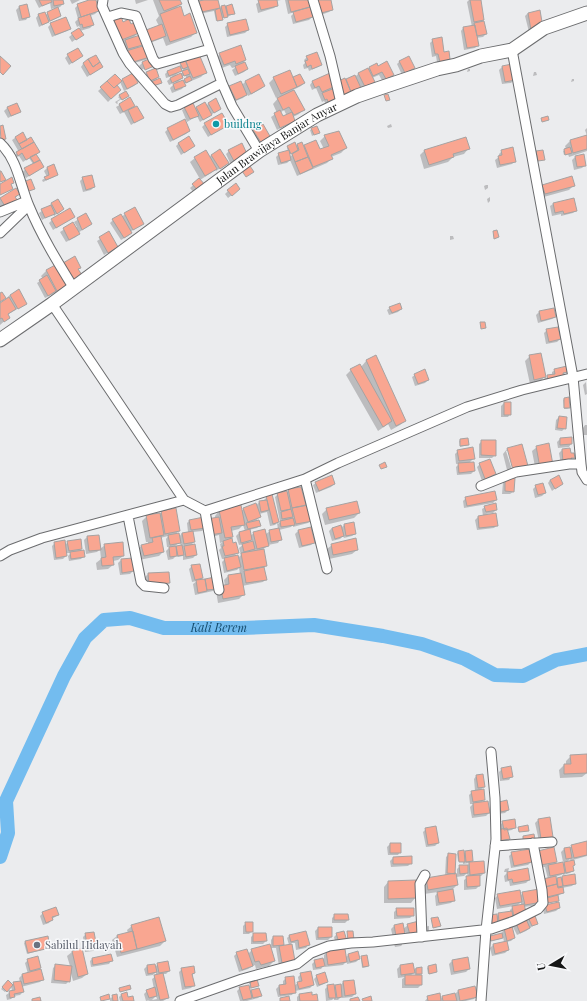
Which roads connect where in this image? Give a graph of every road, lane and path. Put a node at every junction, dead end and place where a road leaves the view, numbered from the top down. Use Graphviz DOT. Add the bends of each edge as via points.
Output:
graph roads {
  1 [pos="104,0"];
  2 [pos="193,0"];
  3 [pos="313,0"];
  4 [pos="587,13"];
  5 [pos="108,17"];
  6 [pos="210,49"];
  7 [pos="512,50"];
  8 [pos="222,83"];
  9 [pos="341,103"];
  10 [pos="0,143"];
  11 [pos="259,151"];
  12 [pos="28,203"];
  13 [pos="0,212"];
  14 [pos="0,233"];
  15 [pos="73,287"];
  16 [pos="52,304"];
  17 [pos="0,340"];
  18 [pos="587,374"];
  19 [pos="573,377"];
  20 [pos="581,464"];
  21 [pos="305,479"];
  22 [pos="587,480"];
  23 [pos="481,486"];
  24 [pos="184,500"];
  25 [pos="205,511"];
  26 [pos="128,516"];
  27 [pos="0,556"];
  28 [pos="327,569"];
  29 [pos="164,588"];
  30 [pos="220,590"];
  31 [pos="491,752"];
  32 [pos="552,842"];
  33 [pos="533,843"];
  34 [pos="495,846"];
  35 [pos="425,875"];
  36 [pos="486,930"];
  37 [pos="422,937"];
  38 [pos="180,1001"];
  39 [pos="481,1001"];
  1 -- 5 [label="street" via="102,6"];
  2 -- 6 [label="street"];
  3 -- 9 [label="street"];
  4 -- 7 [label="street, Jalan Brawijaya Banjar Anyar" via="544,28"];
  5 -- 6 [label="street" via="121,13 136,16 157,64"];
  5 -- 8 [label="street" via="130,64 165,104 178,105"];
  6 -- 8 [label="street"];
  7 -- 9 [label="street, Jalan Brawijaya Banjar Anyar" via="437,69"];
  7 -- 19 [label="street"];
  8 -- 11 [label="street" via="232,106"];
  9 -- 11 [label="street, Jalan Brawijaya Banjar Anyar"];
  10 -- 12 [label="street" via="19,174"];
  11 -- 15 [label="street, Jalan Brawijaya Banjar Anyar"];
  12 -- 13 [label="street"];
  12 -- 14 [label="street"];
  12 -- 15 [label="street" via="50,250"];
  15 -- 16 [label="street, Jalan Brawijaya Banjar Anyar"];
  16 -- 17 [label="street, Jalan Brawijaya Banjar Anyar"];
  16 -- 24 [label="street"];
  18 -- 19 [label="street"];
  19 -- 20 [label="street"];
  19 -- 21 [label="street" via="467,407"];
  20 -- 22 [label="street"];
  20 -- 23 [label="street" via="516,472"];
  21 -- 25 [label="street"];
  21 -- 28 [label="street"];
  24 -- 25 [label="street"];
  24 -- 26 [label="street"];
  25 -- 30 [label="street"];
  26 -- 27 [label="street" via="42,538"];
  26 -- 29 [label="street" via="141,582 145,586"];
  31 -- 34 [label="street" via="496,811"];
  32 -- 33 [label="street"];
  33 -- 34 [label="street"];
  33 -- 36 [label="street" via="542,890 542,906 514,921"];
  34 -- 36 [label="street"];
  35 -- 37 [label="street" via="420,884"];
  36 -- 37 [label="street"];
  36 -- 39 [label="street"];
  37 -- 38 [label="street" via="329,946 311,953 297,964 242,979"];
}
